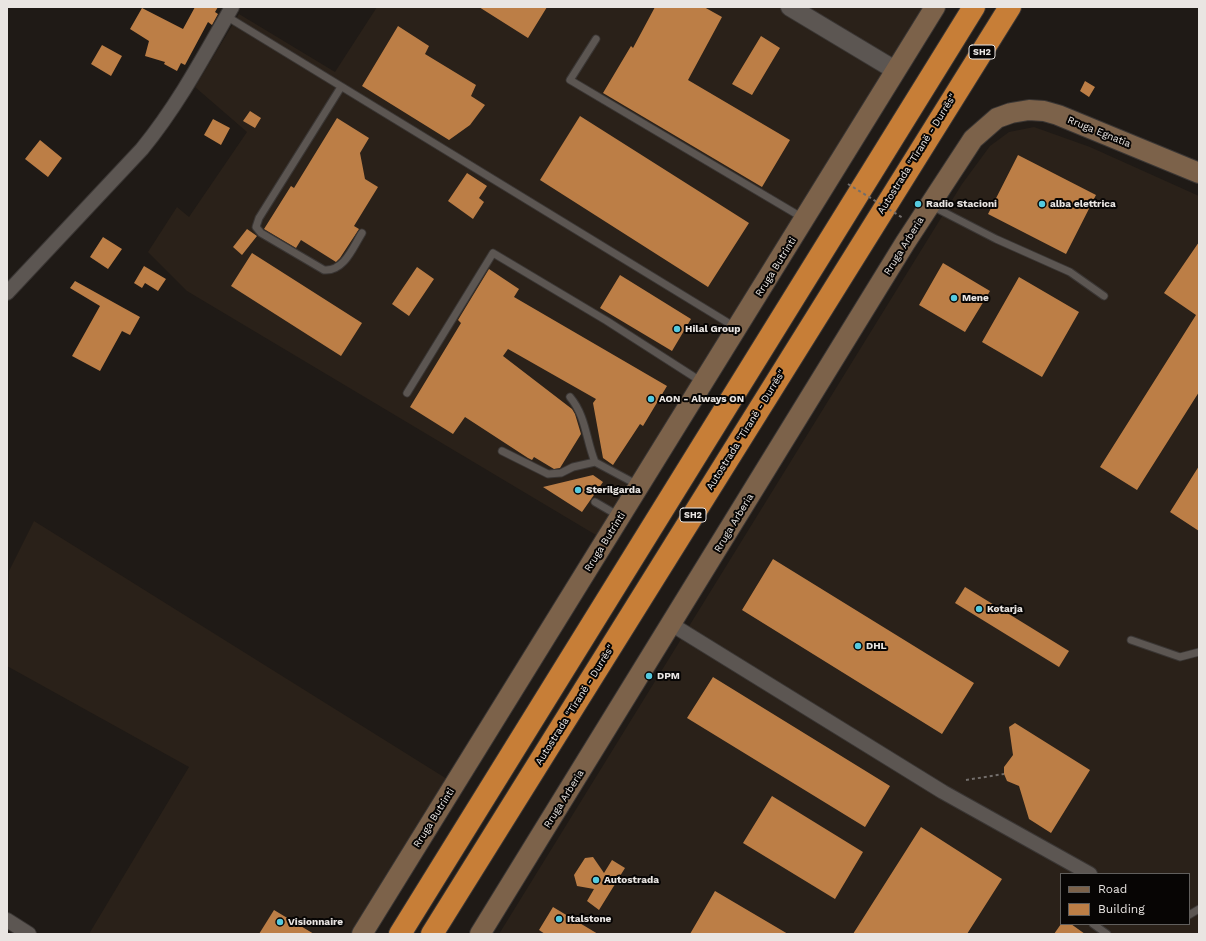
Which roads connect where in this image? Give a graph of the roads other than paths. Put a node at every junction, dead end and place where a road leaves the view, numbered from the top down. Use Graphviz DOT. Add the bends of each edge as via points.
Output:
graph roads {
  1 [pos="790,7"];
  2 [pos="935,7"];
  3 [pos="974,7"];
  4 [pos="1010,7"];
  5 [pos="229,12"];
  6 [pos="596,39"];
  7 [pos="895,70"];
  8 [pos="341,87"];
  9 [pos="996,118"];
  10 [pos="1199,173"];
  11 [pos="930,205"];
  12 [pos="805,220"];
  13 [pos="362,233"];
  14 [pos="7,293"];
  15 [pos="1104,296"];
  16 [pos="737,329"];
  17 [pos="704,384"];
  18 [pos="407,393"];
  19 [pos="570,397"];
  20 [pos="502,451"];
  21 [pos="595,462"];
  22 [pos="640,486"];
  23 [pos="595,502"];
  24 [pos="621,517"];
  25 [pos="671,624"];
  26 [pos="1131,640"];
  27 [pos="1199,652"];
  28 [pos="1088,873"];
  29 [pos="1199,908"];
  30 [pos="1190,914"];
  31 [pos="7,920"];
  32 [pos="1094,925"];
  33 [pos="29,934"];
  34 [pos="362,934"];
  35 [pos="400,934"];
  36 [pos="432,934"];
  37 [pos="480,934"];
  38 [pos="1107,934"];
  1 -- 7 [label="street"];
  2 -- 7 [label="main road, Rruga Butrinti"];
  3 -- 35 [label="highway, SH2"];
  4 -- 36 [label="highway, Autostrada \"Tiranë - Durrës\" / SH2"];
  5 -- 8 [label="lane"];
  5 -- 14 [label="street" via="179,100 161,126"];
  6 -- 12 [label="lane" via="570,80"];
  7 -- 12 [label="main road, Rruga Butrinti" via="839,154"];
  8 -- 13 [label="lane" via="256,227 261,233 327,271 343,264"];
  8 -- 16 [label="lane"];
  9 -- 10 [label="main road, Rruga Egnatia" via="1029,110 1044,111"];
  9 -- 11 [label="main road, Rruga Arberia" via="973,139"];
  11 -- 15 [label="lane" via="996,239 1070,272"];
  11 -- 25 [label="main road, Rruga Arberia"];
  12 -- 16 [label="main road, Rruga Butrinti"];
  16 -- 17 [label="main road, Rruga Butrinti"];
  17 -- 18 [label="lane" via="607,321 493,254"];
  17 -- 22 [label="main road, Rruga Butrinti"];
  19 -- 21 [label="lane" via="578,406 588,446"];
  20 -- 21 [label="lane" via="548,474 561,473 574,466"];
  21 -- 22 [label="lane"];
  22 -- 24 [label="main road, Rruga Butrinti"];
  23 -- 24 [label="lane"];
  24 -- 34 [label="main road, Rruga Butrinti"];
  25 -- 28 [label="street" via="943,792"];
  25 -- 37 [label="main road, Rruga Arberia"];
  26 -- 27 [label="lane" via="1180,657"];
  29 -- 30 [label="lane"];
  31 -- 33 [label="street"];
  32 -- 38 [label="lane"];
}
